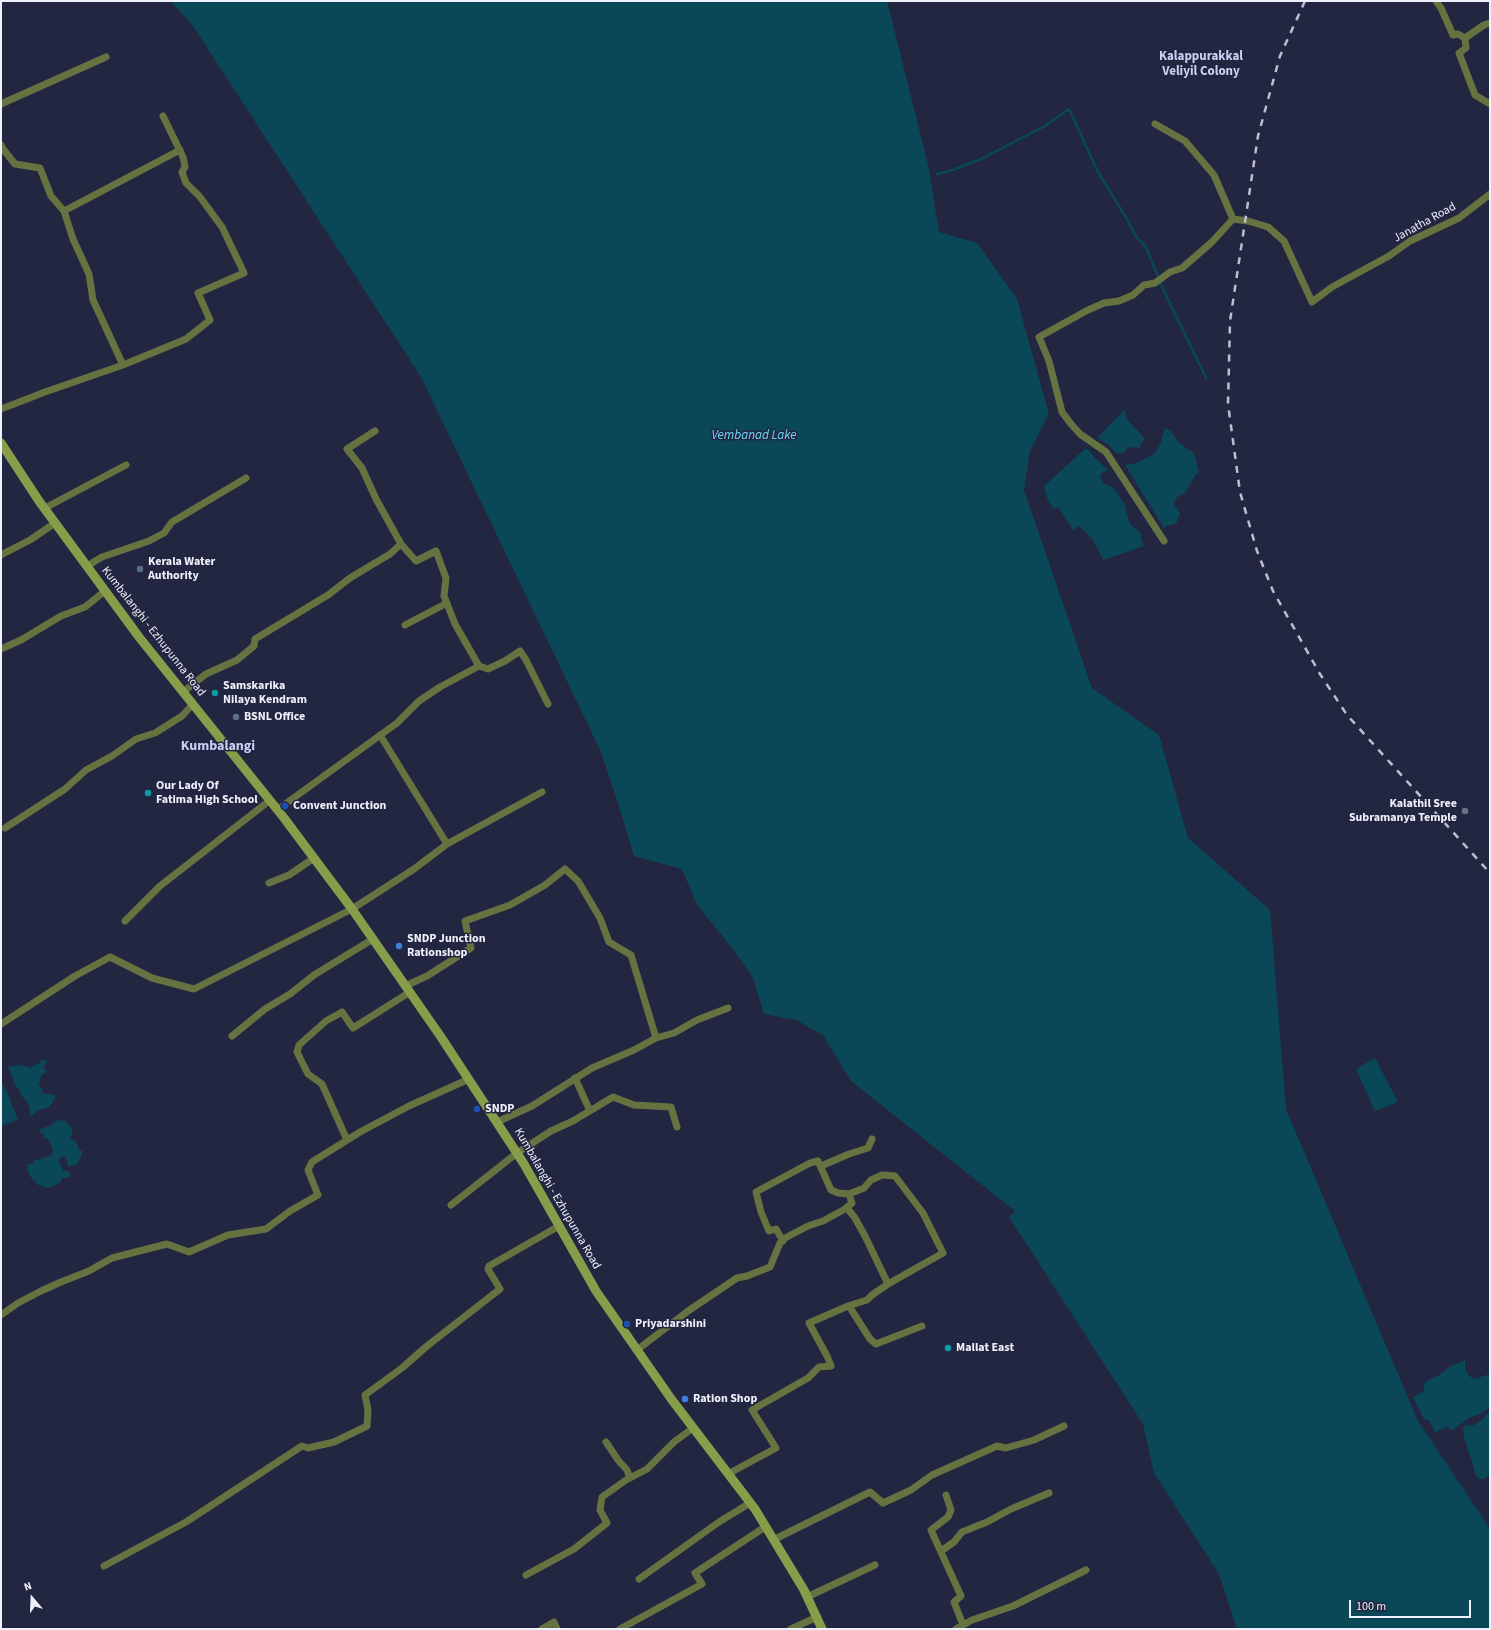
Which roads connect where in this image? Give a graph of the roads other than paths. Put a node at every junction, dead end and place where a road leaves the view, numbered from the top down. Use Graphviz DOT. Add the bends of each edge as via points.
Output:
graph roads {
  1 [pos="1436,1"];
  2 [pos="1490,23"];
  3 [pos="1465,38"];
  4 [pos="106,57"];
  5 [pos="1,104"];
  6 [pos="1490,104"];
  7 [pos="162,116"];
  8 [pos="1155,124"];
  9 [pos="1,145"];
  10 [pos="180,150"];
  11 [pos="1490,194"];
  12 [pos="64,211"];
  13 [pos="1233,219"];
  14 [pos="123,365"];
  15 [pos="1,409"];
  16 [pos="375,432"];
  17 [pos="1,443"];
  18 [pos="126,465"];
  19 [pos="246,478"];
  20 [pos="44,508"];
  21 [pos="55,523"];
  22 [pos="1164,541"];
  23 [pos="401,544"];
  24 [pos="1,555"];
  25 [pos="87,566"];
  26 [pos="105,590"];
  27 [pos="447,603"];
  28 [pos="405,625"];
  29 [pos="1,649"];
  30 [pos="479,666"];
  31 [pos="183,692"];
  32 [pos="193,704"];
  33 [pos="548,704"];
  34 [pos="380,734"];
  35 [pos="542,792"];
  36 [pos="269,801"];
  37 [pos="277,810"];
  38 [pos="5,828"];
  39 [pos="447,844"];
  40 [pos="314,858"];
  41 [pos="269,883"];
  42 [pos="352,909"];
  43 [pos="125,921"];
  44 [pos="373,939"];
  45 [pos="408,989"];
  46 [pos="728,1008"];
  47 [pos="1,1024"];
  48 [pos="232,1036"];
  49 [pos="656,1038"];
  50 [pos="575,1078"];
  51 [pos="469,1079"];
  52 [pos="590,1111"];
  53 [pos="498,1122"];
  54 [pos="677,1126"];
  55 [pos="872,1139"];
  56 [pos="347,1140"];
  57 [pos="517,1153"];
  58 [pos="821,1166"];
  59 [pos="849,1194"];
  60 [pos="452,1205"];
  61 [pos="845,1209"];
  62 [pos="559,1226"];
  63 [pos="783,1241"];
  64 [pos="888,1284"];
  65 [pos="850,1306"];
  66 [pos="1,1315"];
  67 [pos="922,1326"];
  68 [pos="637,1350"];
  69 [pos="1064,1426"];
  70 [pos="693,1428"];
  71 [pos="606,1442"];
  72 [pos="728,1474"];
  73 [pos="630,1478"];
  74 [pos="1049,1493"];
  75 [pos="946,1495"];
  76 [pos="750,1502"];
  77 [pos="765,1526"];
  78 [pos="773,1540"];
  79 [pos="941,1551"];
  80 [pos="875,1565"];
  81 [pos="104,1566"];
  82 [pos="1086,1570"];
  83 [pos="526,1576"];
  84 [pos="639,1579"];
  85 [pos="807,1597"];
  86 [pos="817,1617"];
  87 [pos="960,1627"];
  88 [pos="542,1629"];
  89 [pos="557,1629"];
  90 [pos="620,1629"];
  91 [pos="790,1629"];
  92 [pos="822,1629"];
  1 -- 3 [label="street" via="1453,35 1458,34"];
  2 -- 3 [label="street"];
  3 -- 6 [label="street" via="1466,48 1459,53 1475,95"];
  4 -- 5 [label="street"];
  7 -- 10 [label="street"];
  8 -- 13 [label="street" via="1185,141 1214,175"];
  9 -- 12 [label="street" via="15,164 40,168 51,196"];
  10 -- 12 [label="street"];
  10 -- 14 [label="street" via="186,183 222,227 244,273 198,293 210,320 186,339"];
  11 -- 13 [label="street, Janatha Road" via="1459,218 1410,241 1312,302 1284,240 1268,227 1248,220"];
  12 -- 14 [label="street" via="89,274 93,300"];
  13 -- 22 [label="street" via="1212,242 1182,268 1144,285 1133,295 1119,302 1104,303 1039,337 1049,361 1062,412 1080,434 1106,452"];
  14 -- 15 [label="street"];
  16 -- 23 [label="street" via="347,449 362,468"];
  17 -- 20 [label="main road, Kumbalanghi - Ezhupunna Road"];
  18 -- 20 [label="street"];
  19 -- 25 [label="street" via="172,522 164,533 149,541 102,557"];
  20 -- 21 [label="main road, Kumbalanghi - Ezhupunna Road"];
  21 -- 24 [label="street"];
  21 -- 25 [label="main road, Kumbalanghi - Ezhupunna Road"];
  23 -- 27 [label="street" via="416,561 436,551 446,578 444,596"];
  23 -- 31 [label="street" via="328,595 254,639 254,646 236,660 206,674"];
  25 -- 26 [label="main road, Kumbalanghi - Ezhupunna Road"];
  26 -- 29 [label="street" via="85,606 61,616"];
  26 -- 31 [label="main road, Kumbalanghi - Ezhupunna Road"];
  27 -- 28 [label="street"];
  27 -- 30 [label="street" via="455,624"];
  30 -- 33 [label="street" via="488,669 520,651"];
  30 -- 34 [label="street" via="419,701 397,723"];
  31 -- 32 [label="main road, Kumbalanghi - Ezhupunna Road"];
  32 -- 36 [label="main road, Kumbalanghi - Ezhupunna Road"];
  32 -- 38 [label="street" via="182,716 155,734 136,739 86,770 65,789"];
  34 -- 37 [label="street"];
  34 -- 39 [label="street"];
  35 -- 39 [label="street"];
  36 -- 37 [label="main road, Kumbalanghi - Ezhupunna Road"];
  36 -- 43 [label="street" via="160,886"];
  37 -- 40 [label="main road, Kumbalanghi - Ezhupunna Road"];
  39 -- 42 [label="street"];
  40 -- 41 [label="street" via="289,876"];
  40 -- 42 [label="main road, Kumbalanghi - Ezhupunna Road"];
  42 -- 44 [label="main road, Kumbalanghi - Ezhupunna Road"];
  42 -- 47 [label="street" via="194,989 152,978 110,957 75,976"];
  44 -- 45 [label="main road, Kumbalanghi - Ezhupunna Road"];
  44 -- 48 [label="street" via="314,975"];
  45 -- 49 [label="street" via="471,948 465,921 510,905 545,885 565,869 578,881 600,918 609,942 631,955"];
  45 -- 51 [label="main road, Kumbalanghi - Ezhupunna Road"];
  45 -- 56 [label="street" via="353,1028 342,1012 326,1021 299,1045 297,1052 308,1074 322,1084"];
  46 -- 49 [label="street" via="697,1020 674,1033"];
  49 -- 50 [label="street"];
  50 -- 52 [label="street"];
  50 -- 53 [label="street" via="532,1106"];
  51 -- 53 [label="main road, Kumbalanghi - Ezhupunna Road"];
  51 -- 56 [label="street" via="408,1106"];
  52 -- 54 [label="street" via="613,1097 634,1105 672,1107"];
  52 -- 57 [label="street" via="551,1131"];
  53 -- 57 [label="main road, Kumbalanghi - Ezhupunna Road"];
  55 -- 58 [label="street" via="868,1148"];
  56 -- 66 [label="street" via="312,1162 308,1170 318,1196 290,1210 266,1229 228,1235 189,1252 167,1244 112,1258 89,1272 41,1291"];
  57 -- 60 [label="street"];
  57 -- 62 [label="main road, Kumbalanghi - Ezhupunna Road"];
  58 -- 59 [label="street" via="831,1190"];
  58 -- 63 [label="street" via="818,1161 810,1163 756,1192 769,1231 776,1229"];
  59 -- 61 [label="street" via="852,1203"];
  59 -- 64 [label="street" via="864,1188 871,1180 882,1175 895,1176 923,1213 943,1253"];
  61 -- 63 [label="street"];
  61 -- 64 [label="street" via="847,1208 865,1236"];
  62 -- 68 [label="main road, Kumbalanghi - Ezhupunna Road" via="596,1291"];
  62 -- 81 [label="street" via="489,1266 488,1269 500,1289 365,1395 368,1410 367,1426 334,1442 308,1448 302,1446 186,1522"];
  63 -- 68 [label="street" via="770,1266 737,1278"];
  64 -- 65 [label="street" via="867,1300"];
  65 -- 67 [label="street" via="870,1339 876,1344"];
  65 -- 72 [label="street" via="809,1323 831,1366 819,1367 808,1378 752,1410 776,1448"];
  68 -- 70 [label="main road, Kumbalanghi - Ezhupunna Road"];
  69 -- 78 [label="street" via="1027,1442 1006,1448 996,1446 932,1475 911,1490 883,1503 870,1492"];
  70 -- 72 [label="main road, Kumbalanghi - Ezhupunna Road"];
  70 -- 73 [label="street" via="674,1442 647,1469"];
  71 -- 73 [label="street"];
  72 -- 76 [label="main road, Kumbalanghi - Ezhupunna Road"];
  73 -- 83 [label="street" via="602,1497 600,1510 607,1523 574,1549"];
  74 -- 79 [label="street" via="962,1532 954,1542"];
  75 -- 79 [label="street" via="951,1510 948,1517 932,1530"];
  76 -- 77 [label="main road, Kumbalanghi - Ezhupunna Road"];
  76 -- 84 [label="street"];
  77 -- 78 [label="main road, Kumbalanghi - Ezhupunna Road"];
  77 -- 90 [label="street" via="695,1573 702,1584"];
  78 -- 85 [label="main road, Kumbalanghi - Ezhupunna Road"];
  79 -- 87 [label="street" via="961,1596 954,1602"];
  80 -- 85 [label="street"];
  82 -- 87 [label="street" via="1013,1606 972,1620"];
  85 -- 86 [label="main road, Kumbalanghi - Ezhupunna Road"];
  86 -- 91 [label="street"];
  86 -- 92 [label="main road, Kumbalanghi - Ezhupunna Road"];
  88 -- 89 [label="street" via="554,1622"];
}
